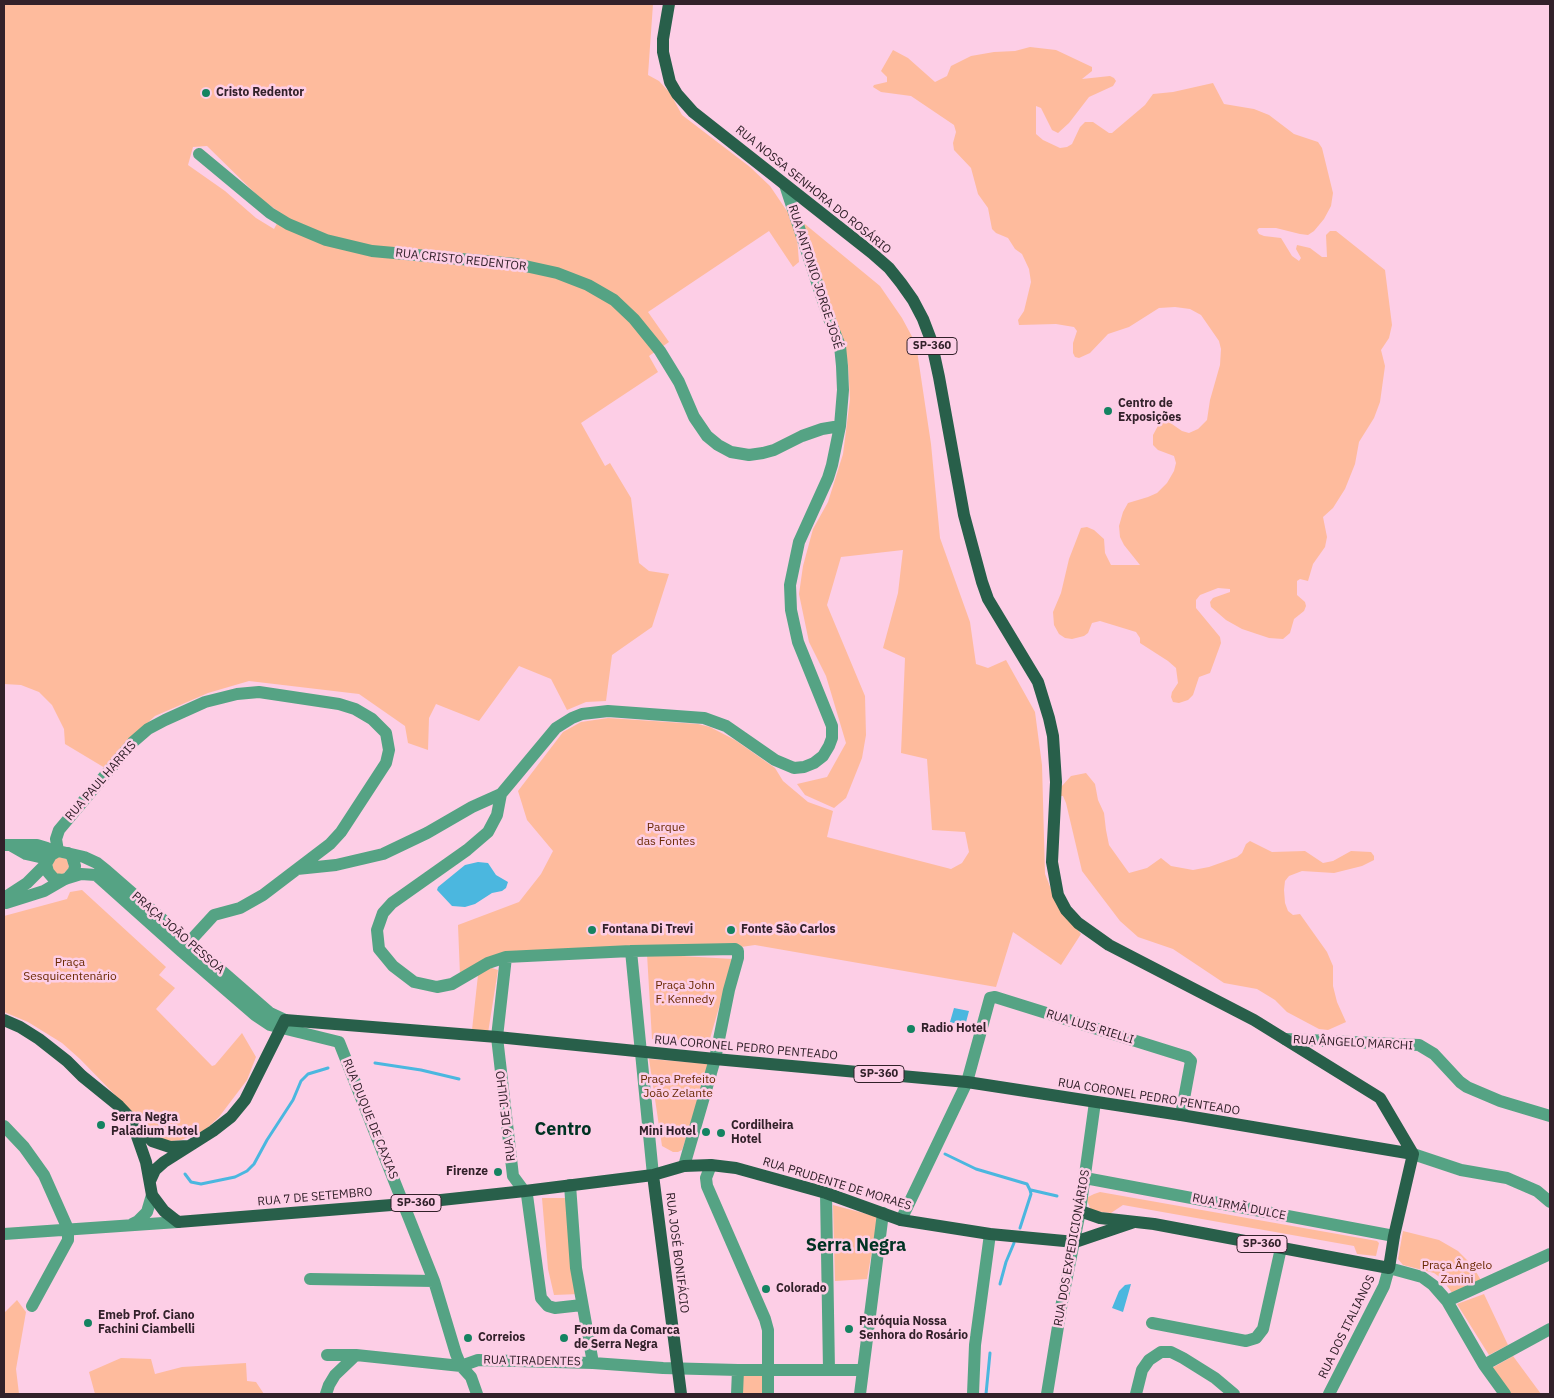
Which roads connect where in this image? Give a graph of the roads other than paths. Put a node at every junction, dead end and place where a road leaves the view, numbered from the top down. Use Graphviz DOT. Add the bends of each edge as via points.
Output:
graph roads {
  1 [pos="669,4"];
  2 [pos="200,154"];
  3 [pos="785,185"];
  4 [pos="840,426"];
  5 [pos="502,794"];
  6 [pos="7,845"];
  7 [pos="26,854"];
  8 [pos="55,856"];
  9 [pos="297,870"];
  10 [pos="65,879"];
  11 [pos="31,880"];
  12 [pos="4,898"];
  13 [pos="4,904"];
  14 [pos="184,947"];
  15 [pos="631,950"];
  16 [pos="506,957"];
  17 [pos="4,1020"];
  18 [pos="283,1024"];
  19 [pos="341,1024"];
  20 [pos="497,1037"];
  21 [pos="1285,1039"];
  22 [pos="339,1042"];
  23 [pos="640,1052"];
  24 [pos="715,1059"];
  25 [pos="967,1082"];
  26 [pos="1095,1102"];
  27 [pos="1181,1115"];
  28 [pos="1550,1116"];
  29 [pos="131,1120"];
  30 [pos="4,1126"];
  31 [pos="192,1145"];
  32 [pos="1413,1154"];
  33 [pos="711,1165"];
  34 [pos="684,1166"];
  35 [pos="653,1175"];
  36 [pos="1085,1178"];
  37 [pos="150,1181"];
  38 [pos="570,1185"];
  39 [pos="525,1191"];
  40 [pos="826,1193"];
  41 [pos="152,1195"];
  42 [pos="1550,1202"];
  43 [pos="404,1204"];
  44 [pos="1080,1211"];
  45 [pos="883,1214"];
  46 [pos="901,1220"];
  47 [pos="178,1222"];
  48 [pos="1134,1222"];
  49 [pos="128,1226"];
  50 [pos="68,1229"];
  51 [pos="4,1234"];
  52 [pos="990,1234"];
  53 [pos="1394,1236"];
  54 [pos="1075,1242"];
  55 [pos="1281,1248"];
  56 [pos="1550,1254"];
  57 [pos="1389,1268"];
  58 [pos="310,1278"];
  59 [pos="434,1281"];
  60 [pos="1447,1301"];
  61 [pos="582,1305"];
  62 [pos="32,1306"];
  63 [pos="1152,1323"];
  64 [pos="1550,1329"];
  65 [pos="326,1355"];
  66 [pos="356,1356"];
  67 [pos="593,1363"];
  68 [pos="1484,1365"];
  69 [pos="461,1366"];
  70 [pos="677,1368"];
  71 [pos="738,1370"];
  72 [pos="769,1370"];
  73 [pos="829,1370"];
  74 [pos="862,1370"];
  75 [pos="326,1394"];
  76 [pos="477,1394"];
  77 [pos="681,1394"];
  78 [pos="738,1394"];
  79 [pos="768,1394"];
  80 [pos="860,1394"];
  81 [pos="973,1394"];
  82 [pos="1047,1394"];
  83 [pos="1136,1394"];
  84 [pos="1234,1394"];
  85 [pos="1329,1394"];
  86 [pos="1505,1394"];
  1 -- 3 [label="main road, RUA NOSSA SENHORA DO ROSÁRIO / SP-360" via="662,39 663,52 670,82 677,94 694,112"];
  2 -- 4 [label="street, RUA CRISTO REDENTOR" via="270,213 326,240 372,251 516,264 557,272 588,285 614,300 634,319 660,351 707,436 731,452 762,453 822,429"];
  3 -- 4 [label="street, RUA ANTONIO JORGE JOSÉ" via="840,346 843,390"];
  3 -- 21 [label="main road, RUA NOSSA SENHORA DO ROSÁRIO / SP-360" via="888,268 913,300 923,319 940,377 964,515 982,582 988,599 1038,682 1049,718 1056,782 1052,862 1058,895 1066,910 1078,923 1109,945"];
  4 -- 5 [label="street, RUA ANTONIO JORGE JOSÉ" via="828,478 799,542 790,585 798,642 832,726 832,738 823,756 814,763 794,768 775,760 736,732 713,721 598,711 572,718 556,728"];
  5 -- 9 [label="street" via="383,854"];
  5 -- 16 [label="street, RUA ANTONIO JORGE JOSÉ" via="497,816 488,832 392,903 379,922 377,939 379,949 401,974 414,982 437,987 452,984 488,963"];
  6 -- 7 [label="street"];
  6 -- 8 [label="street" via="37,845 47,848"];
  7 -- 8 [label="street"];
  7 -- 11 [label="street" via="31,866"];
  8 -- 9 [label="street, RUA PAUL HARRIS" via="59,830 133,742 165,720 205,702 259,692 356,709 386,733 389,750 381,773 341,832"];
  8 -- 10 [label="street" via="48,872 54,879"];
  8 -- 10 [label="street, RUA PAUL HARRIS" via="72,856 74,871"];
  8 -- 11 [label="street"];
  8 -- 14 [label="street, PRAÇA JOÃO PESSOA" via="84,856 97,862"];
  9 -- 14 [label="street" via="251,903 214,916"];
  10 -- 13 [label="street" via="44,891"];
  10 -- 14 [label="street, PRAÇA JOÃO PESSOA" via="81,874 96,875"];
  11 -- 12 [label="street"];
  14 -- 18 [label="street, PRAÇA JOÃO PESSOA" via="255,1015 270,1025"];
  15 -- 16 [label="street, RUA ANTONIO JORGE JOSÉ"];
  15 -- 23 [label="street"];
  15 -- 24 [label="street, RUA ANTONIO JORGE JOSÉ" via="738,952"];
  16 -- 20 [label="street, RUA 9 DE JULHO"];
  17 -- 29 [label="main road" via="39,1039 119,1106"];
  18 -- 19 [label="main road, RUA CORONEL PEDRO PENTEADO / SP-360"];
  18 -- 22 [label="street"];
  18 -- 31 [label="main road" via="245,1100 231,1117"];
  19 -- 20 [label="main road, RUA CORONEL PEDRO PENTEADO / SP-360"];
  19 -- 22 [label="street"];
  20 -- 23 [label="main road, RUA CORONEL PEDRO PENTEADO / SP-360"];
  20 -- 39 [label="street, RUA 9 DE JULHO" via="513,1176"];
  21 -- 28 [label="street, RUA ÂNGELO MARCHI" via="1418,1045 1434,1054 1467,1087"];
  21 -- 32 [label="main road, RUA NOSSA SENHORA DO ROSÁRIO / SP-360" via="1380,1098"];
  22 -- 43 [label="street, RUA DUQUE DE CAXIAS"];
  23 -- 24 [label="main road, RUA CORONEL PEDRO PENTEADO / SP-360"];
  23 -- 35 [label="street"];
  24 -- 25 [label="main road, RUA CORONEL PEDRO PENTEADO / SP-360"];
  24 -- 34 [label="street"];
  25 -- 26 [label="main road, RUA CORONEL PEDRO PENTEADO / SP-360"];
  25 -- 27 [label="street, RUA LUIS RIELLI" via="988,1000 995,997 1185,1056 1191,1061"];
  25 -- 46 [label="street"];
  26 -- 27 [label="main road, RUA CORONEL PEDRO PENTEADO / SP-360"];
  26 -- 36 [label="street, RUA DOS EXPEDICIONÁRIOS"];
  27 -- 32 [label="main road, RUA CORONEL PEDRO PENTEADO / SP-360"];
  29 -- 31 [label="main road" via="159,1144 170,1147"];
  29 -- 37 [label="main road"];
  30 -- 50 [label="street" via="44,1175"];
  31 -- 37 [label="main road" via="164,1162"];
  32 -- 42 [label="street" via="1461,1170 1507,1178 1537,1191"];
  32 -- 53 [label="main road, RUA DOS ITALIANOS"];
  33 -- 34 [label="main road, SP-360"];
  33 -- 40 [label="main road, RUA PRUDENTE DE MORAES / SP-360" via="736,1168"];
  33 -- 72 [label="street" via="705,1182 765,1319"];
  34 -- 35 [label="main road, SP-360"];
  35 -- 38 [label="main road, RUA 7 DE SETEMBRO / SP-360"];
  35 -- 70 [label="main road, RUA JOSÉ BONIFÁCIO"];
  36 -- 44 [label="street, RUA DOS EXPEDICIONÁRIOS"];
  36 -- 53 [label="street, RUA IRMÃ DULCE"];
  37 -- 41 [label="main road"];
  38 -- 39 [label="main road, RUA 7 DE SETEMBRO / SP-360"];
  38 -- 61 [label="street"];
  39 -- 43 [label="main road, RUA 7 DE SETEMBRO / SP-360"];
  39 -- 61 [label="street, RUA 9 DE JULHO" via="541,1298 555,1308"];
  40 -- 45 [label="main road, RUA PRUDENTE DE MORAES / SP-360"];
  40 -- 73 [label="street"];
  41 -- 47 [label="main road"];
  41 -- 49 [label="street" via="147,1212"];
  43 -- 47 [label="main road, RUA 7 DE SETEMBRO / SP-360"];
  43 -- 59 [label="street, RUA DUQUE DE CAXIAS"];
  44 -- 48 [label="main road" via="1100,1218"];
  44 -- 54 [label="street, RUA DOS EXPEDICIONÁRIOS"];
  45 -- 46 [label="main road, RUA PRUDENTE DE MORAES / SP-360"];
  45 -- 74 [label="street"];
  46 -- 52 [label="main road, RUA PRUDENTE DE MORAES / SP-360"];
  47 -- 49 [label="street, RUA 7 DE SETEMBRO"];
  48 -- 54 [label="main road, SP-360"];
  48 -- 55 [label="main road, SP-360"];
  49 -- 50 [label="street, RUA 7 DE SETEMBRO"];
  50 -- 51 [label="street, RUA 7 DE SETEMBRO"];
  50 -- 62 [label="street" via="68,1240"];
  52 -- 54 [label="main road, RUA PRUDENTE DE MORAES / SP-360"];
  52 -- 81 [label="street" via="975,1344"];
  53 -- 57 [label="main road, RUA DOS ITALIANOS"];
  54 -- 82 [label="street, RUA DOS EXPEDICIONÁRIOS"];
  55 -- 57 [label="main road, SP-360"];
  55 -- 63 [label="street" via="1263,1329 1256,1338 1246,1341"];
  56 -- 60 [label="street"];
  57 -- 60 [label="street" via="1422,1278"];
  57 -- 85 [label="street, RUA DOS ITALIANOS" via="1384,1286"];
  58 -- 59 [label="street"];
  59 -- 69 [label="street, RUA DUQUE DE CAXIAS"];
  60 -- 68 [label="street"];
  61 -- 67 [label="street"];
  64 -- 68 [label="street"];
  65 -- 66 [label="street, RUA TIRADENTES"];
  66 -- 69 [label="street, RUA TIRADENTES"];
  66 -- 75 [label="street" via="335,1375"];
  67 -- 69 [label="street, RUA TIRADENTES" via="478,1360"];
  67 -- 70 [label="street, RUA TIRADENTES"];
  68 -- 86 [label="street"];
  69 -- 76 [label="street, RUA DUQUE DE CAXIAS" via="471,1377"];
  70 -- 71 [label="street, RUA TIRADENTES"];
  70 -- 77 [label="main road, RUA JOSÉ BONIFÁCIO"];
  71 -- 72 [label="street, RUA TIRADENTES"];
  71 -- 78 [label="street"];
  72 -- 73 [label="street"];
  72 -- 79 [label="street"];
  73 -- 74 [label="street"];
  74 -- 80 [label="street"];
  83 -- 84 [label="street" via="1142,1370 1161,1352 1171,1352 1183,1358"];
}
